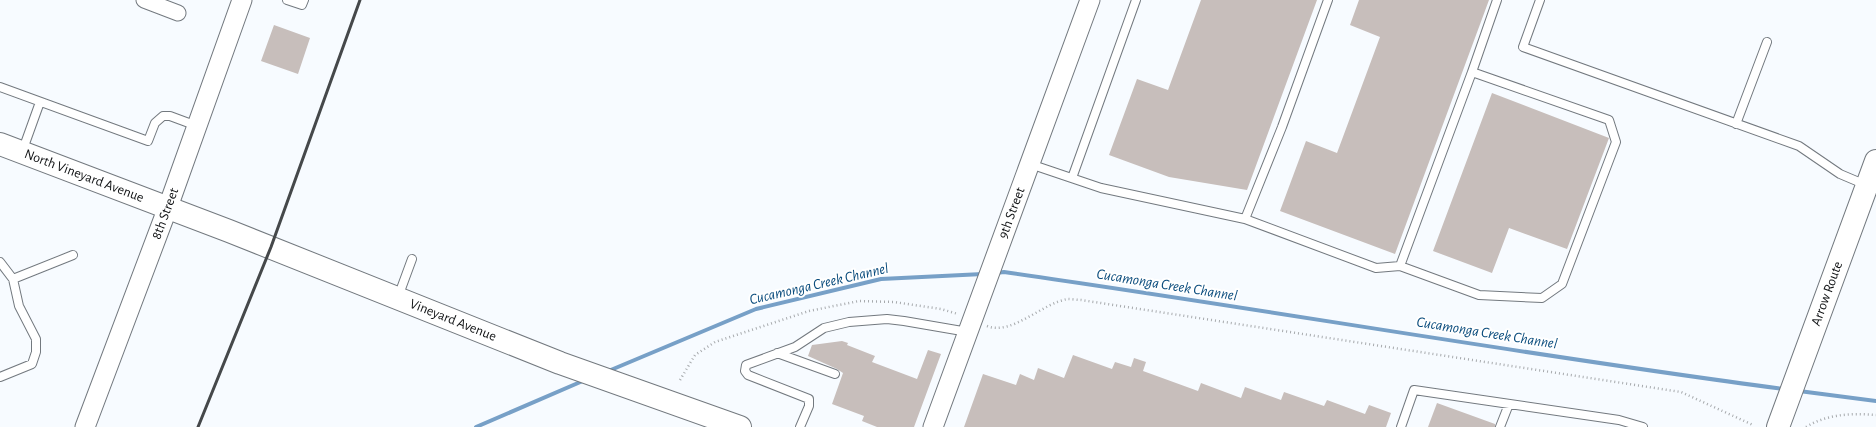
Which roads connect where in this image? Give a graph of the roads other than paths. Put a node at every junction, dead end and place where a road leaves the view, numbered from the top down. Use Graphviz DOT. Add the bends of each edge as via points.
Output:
graph roads {
  1 [pos="144,0"];
  2 [pos="242,0"];
  3 [pos="287,0"];
  4 [pos="304,0"];
  5 [pos="1090,0"];
  6 [pos="1136,0"];
  7 [pos="1328,0"];
  8 [pos="1497,0"];
  9 [pos="1540,0"];
  10 [pos="178,13"];
  11 [pos="1767,42"];
  12 [pos="1472,72"];
  13 [pos="0,87"];
  14 [pos="40,102"];
  15 [pos="1736,124"];
  16 [pos="197,126"];
  17 [pos="0,144"];
  18 [pos="22,152"];
  19 [pos="1030,164"];
  20 [pos="1072,178"];
  21 [pos="1871,185"];
  22 [pos="168,207"];
  23 [pos="1245,219"];
  24 [pos="73,255"];
  25 [pos="412,259"];
  26 [pos="0,262"];
  27 [pos="1400,266"];
  28 [pos="13,279"];
  29 [pos="397,298"];
  30 [pos="968,332"];
  31 [pos="777,353"];
  32 [pos="835,374"];
  33 [pos="0,377"];
  34 [pos="1509,404"];
  35 [pos="85,427"];
  36 [pos="740,427"];
  37 [pos="800,427"];
  38 [pos="933,427"];
  39 [pos="1401,427"];
  40 [pos="1500,427"];
  41 [pos="1644,427"];
  42 [pos="1778,427"];
  1 -- 10 [label="street"];
  2 -- 16 [label="street, 8th Street"];
  3 -- 4 [label="lane" via="302,5"];
  5 -- 19 [label="street, 9th Street"];
  6 -- 20 [label="lane"];
  7 -- 23 [label="lane"];
  8 -- 12 [label="lane"];
  9 -- 15 [label="lane" via="1523,47"];
  11 -- 15 [label="lane"];
  12 -- 27 [label="lane"];
  12 -- 27 [label="lane" via="1609,120 1616,142 1562,284 1542,298 1479,295"];
  13 -- 14 [label="lane"];
  14 -- 16 [label="lane" via="148,141 155,123 163,116"];
  14 -- 18 [label="lane"];
  15 -- 21 [label="lane" via="1799,146 1840,174"];
  16 -- 22 [label="street, 8th Street"];
  17 -- 18 [label="main road, North Vineyard Avenue"];
  18 -- 22 [label="main road, North Vineyard Avenue"];
  19 -- 20 [label="lane"];
  19 -- 30 [label="street, 9th Street"];
  20 -- 23 [label="lane" via="1101,188"];
  21 -- 42 [label="main road, Arrow Route"];
  22 -- 29 [label="main road, Vineyard Avenue"];
  22 -- 35 [label="street, 8th Street"];
  23 -- 27 [label="lane" via="1376,268"];
  24 -- 28 [label="lane"];
  25 -- 29 [label="lane"];
  26 -- 28 [label="lane"];
  28 -- 33 [label="lane" via="19,306 36,339 36,352 32,364"];
  29 -- 36 [label="main road, Vineyard Avenue" via="560,363"];
  30 -- 31 [label="lane" via="893,320 850,322 824,328 795,347"];
  30 -- 38 [label="street, 9th Street"];
  31 -- 32 [label="lane"];
  31 -- 37 [label="lane" via="746,365 745,371 748,375 809,400"];
  34 -- 39 [label="lane" via="1414,390"];
  34 -- 40 [label="lane"];
  34 -- 41 [label="lane" via="1619,420"];
}
